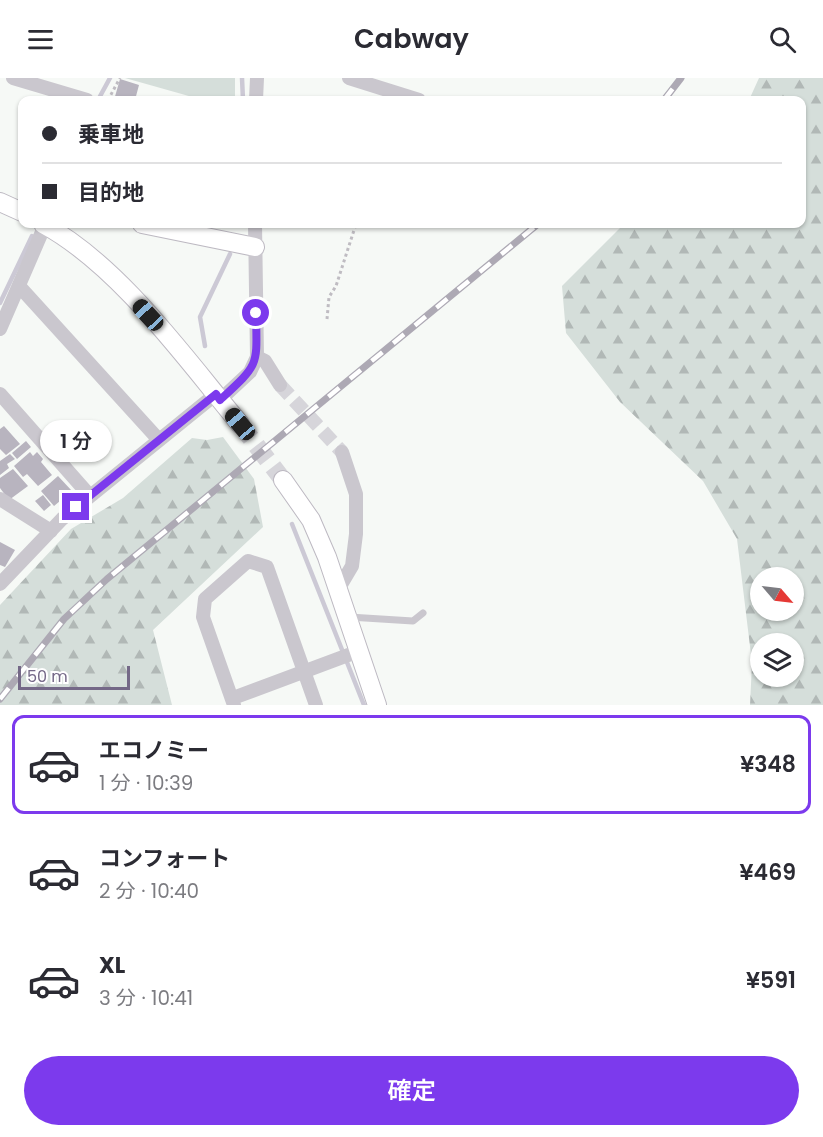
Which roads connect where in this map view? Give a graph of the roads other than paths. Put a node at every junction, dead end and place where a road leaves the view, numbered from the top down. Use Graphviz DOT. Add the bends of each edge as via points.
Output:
graph roads {
  1 [pos="13,78"];
  2 [pos="257,78"];
  3 [pos="349,78"];
  4 [pos="74,96"];
  5 [pos="256,96"];
  6 [pos="406,96"];
  7 [pos="0,202"];
  8 [pos="18,210"];
  9 [pos="52,228"];
  10 [pos="55,228"];
  11 [pos="162,228"];
  12 [pos="255,228"];
  13 [pos="255,247"];
  14 [pos="19,286"];
  15 [pos="0,329"];
  16 [pos="257,357"];
  17 [pos="280,385"];
  18 [pos="0,394"];
  19 [pos="218,397"];
  20 [pos="240,424"];
  21 [pos="159,440"];
  22 [pos="342,452"];
  23 [pos="283,480"];
  24 [pos="90,496"];
  25 [pos="0,499"];
  26 [pos="51,531"];
  27 [pos="0,584"];
  28 [pos="339,588"];
  29 [pos="423,613"];
  30 [pos="349,617"];
  31 [pos="360,651"];
  32 [pos="303,672"];
  33 [pos="233,701"];
  34 [pos="316,705"];
  35 [pos="377,705"];
  1 -- 4 [label="street"];
  2 -- 5 [label="street"];
  3 -- 6 [label="street"];
  7 -- 8 [label="main road"];
  9 -- 14 [label="street"];
  10 -- 19 [label="main road" via="107,272"];
  11 -- 13 [label="main road"];
  12 -- 13 [label="street"];
  13 -- 16 [label="street"];
  14 -- 15 [label="street"];
  14 -- 21 [label="street"];
  16 -- 17 [label="street" via="265,361"];
  16 -- 19 [label="street" via="250,372"];
  18 -- 24 [label="street"];
  19 -- 20 [label="main road"];
  19 -- 21 [label="street"];
  21 -- 24 [label="street"];
  22 -- 28 [label="street" via="356,494 356,534 352,566"];
  23 -- 28 [label="main road" via="311,520"];
  24 -- 26 [label="street"];
  25 -- 26 [label="street"];
  26 -- 27 [label="street"];
  28 -- 30 [label="main road"];
  29 -- 30 [label="lane" via="413,621"];
  30 -- 31 [label="main road"];
  31 -- 32 [label="street"];
  31 -- 35 [label="main road"];
  32 -- 33 [label="street"];
  32 -- 33 [label="street" via="267,567 248,561 205,599 203,617"];
  32 -- 34 [label="street"];
}
